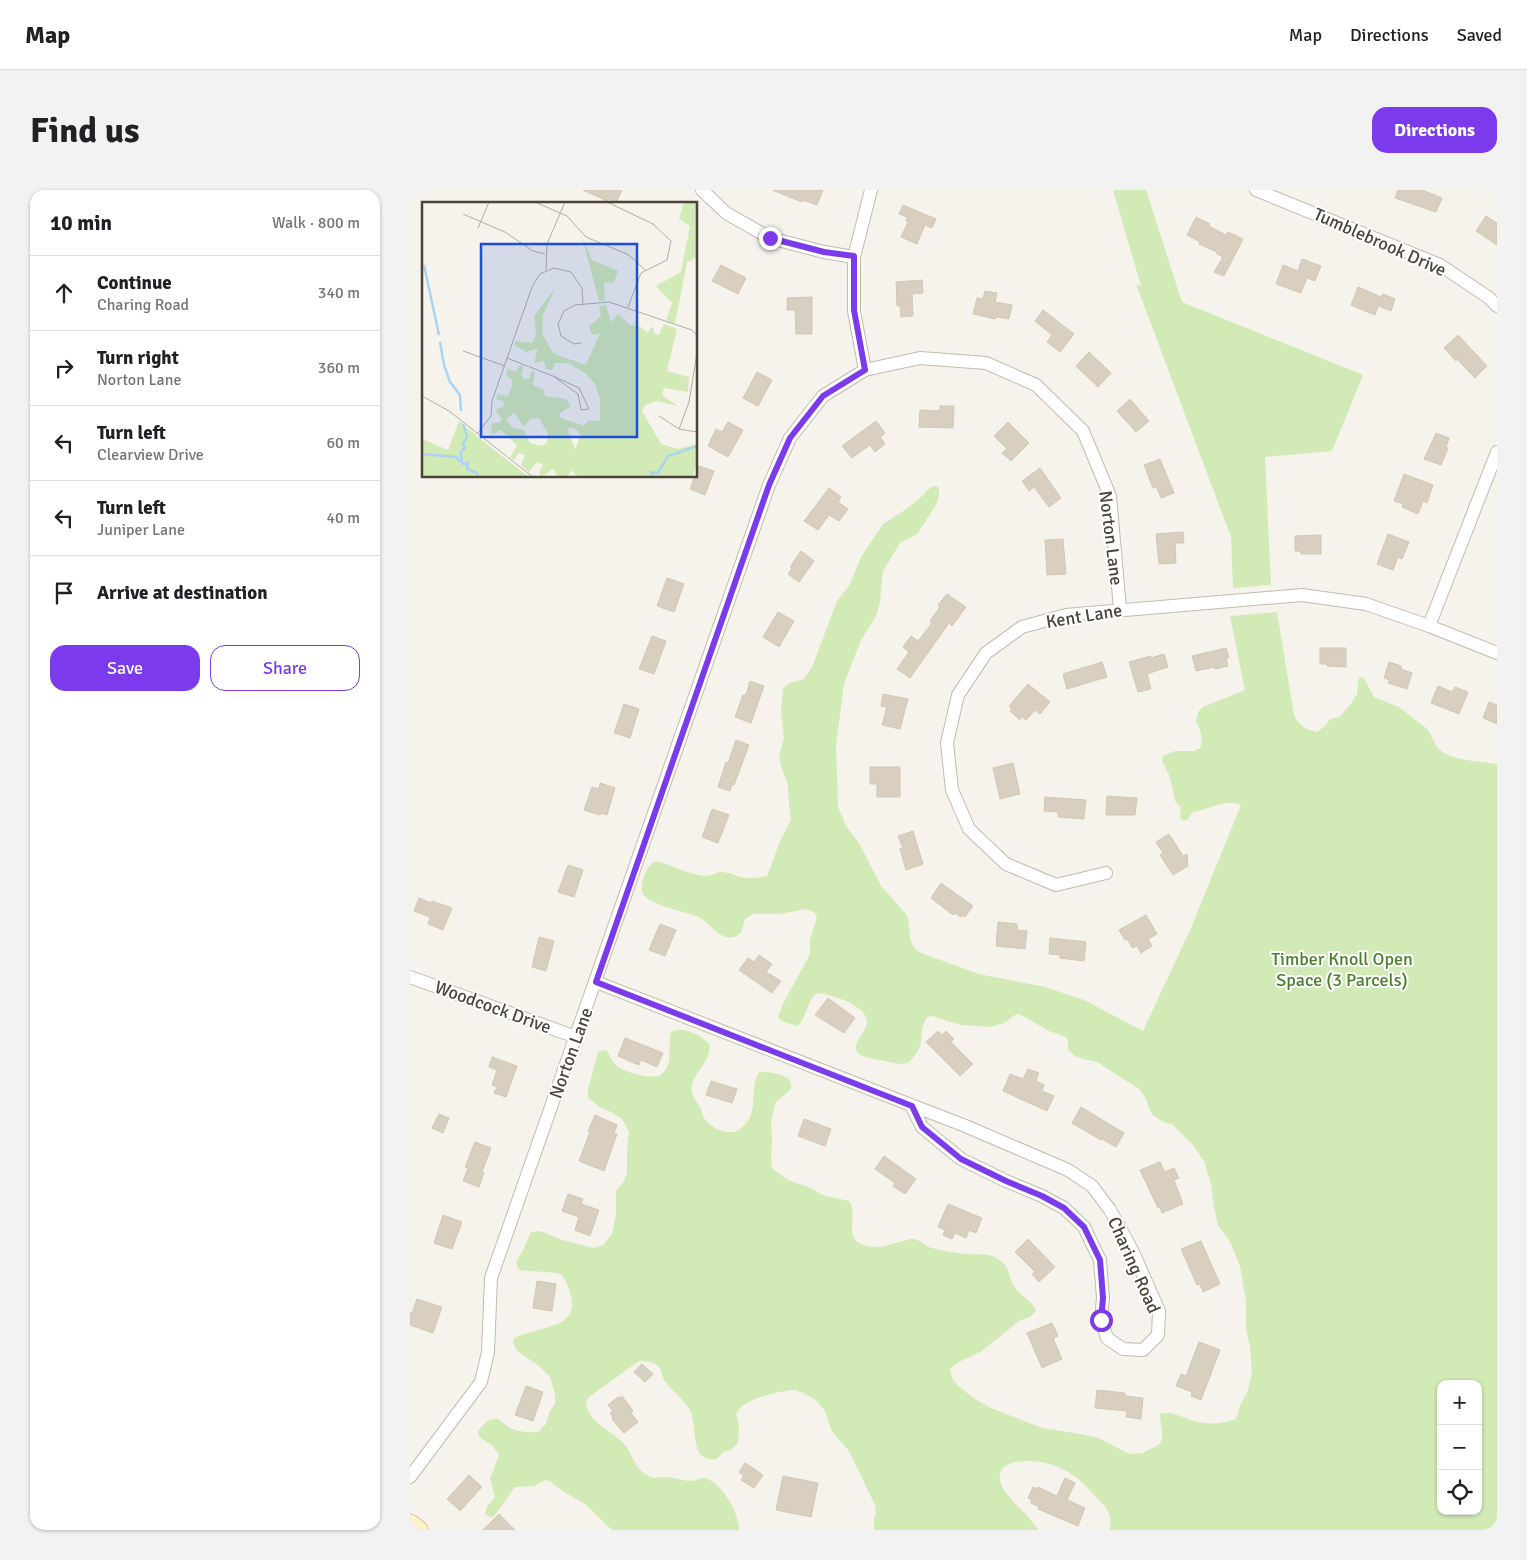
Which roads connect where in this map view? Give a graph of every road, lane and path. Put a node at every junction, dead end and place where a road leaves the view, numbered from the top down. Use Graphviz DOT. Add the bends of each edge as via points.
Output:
graph roads {
  1 [pos="702,190"];
  2 [pos="872,190"];
  3 [pos="1256,190"];
  4 [pos="854,256"];
  5 [pos="1497,306"];
  6 [pos="865,370"];
  7 [pos="1497,452"];
  8 [pos="1120,609"];
  9 [pos="1429,626"];
  10 [pos="1497,653"];
  11 [pos="1106,873"];
  12 [pos="410,977"];
  13 [pos="596,982"];
  14 [pos="576,1037"];
  15 [pos="912,1106"];
  16 [pos="410,1477"];
  17 [pos="410,1524"];
  18 [pos="418,1530"];
  1 -- 4 [label="street" via="726,212 770,238"];
  2 -- 4 [label="street"];
  3 -- 5 [label="street, Tumblebrook Drive" via="1440,265"];
  4 -- 6 [label="street" via="854,310"];
  6 -- 8 [label="street, Norton Lane" via="920,358 986,363 1036,385 1083,431 1110,496"];
  6 -- 13 [label="street, Norton Lane" via="823,396 790,438 772,477"];
  7 -- 9 [label="street"];
  8 -- 9 [label="street, Kent Lane" via="1302,595 1366,604"];
  8 -- 11 [label="street, Kent Lane" via="1066,615 1022,627 986,653 958,695 947,743 952,790 969,829 1006,864 1056,885"];
  9 -- 10 [label="street, Kent Lane"];
  12 -- 14 [label="street, Woodcock Drive"];
  13 -- 14 [label="street, Norton Lane"];
  13 -- 15 [label="street, Charing Road"];
  14 -- 16 [label="street, Norton Lane" via="491,1278 488,1352 481,1382"];
  15 -- 15 [label="street, Charing Road" via="922,1127 961,1159 1064,1208 1084,1227 1100,1260 1101,1320 1106,1338 1123,1348 1143,1350 1158,1334 1159,1311 1133,1252 1110,1210 1092,1186 1068,1170 963,1124"];
  17 -- 18 [label="street"];
}
